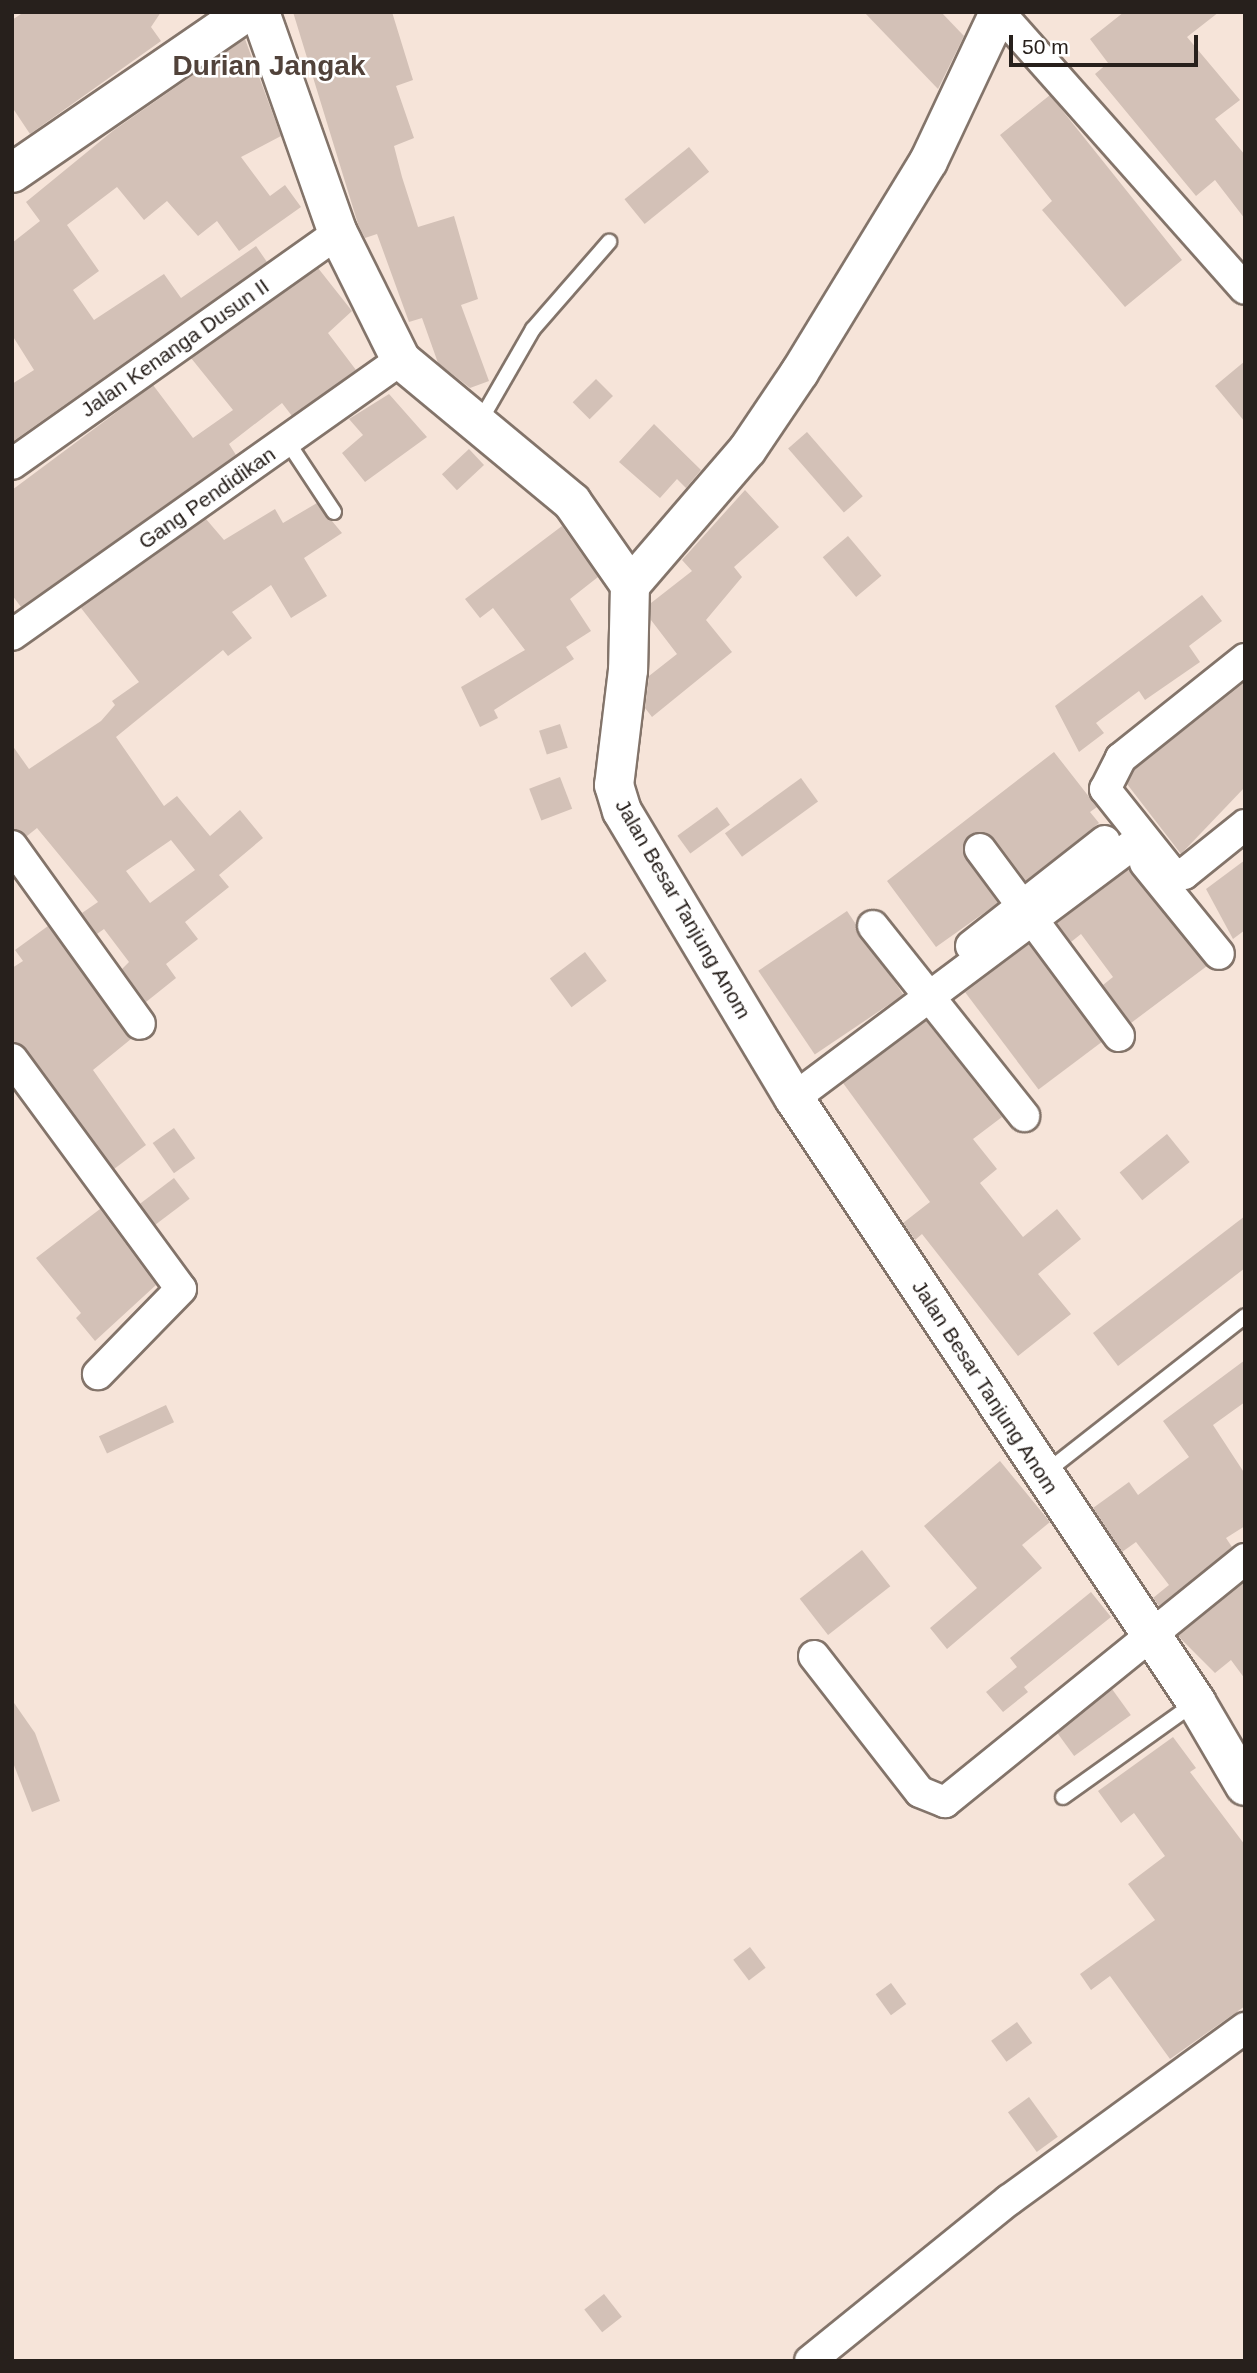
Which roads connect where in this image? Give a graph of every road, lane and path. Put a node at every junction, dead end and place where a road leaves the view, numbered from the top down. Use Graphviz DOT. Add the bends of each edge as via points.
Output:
graph roads {
  1 [pos="246,12"];
  2 [pos="260,12"];
  3 [pos="998,12"];
  4 [pos="12,173"];
  5 [pos="338,233"];
  6 [pos="608,242"];
  7 [pos="1245,289"];
  8 [pos="401,360"];
  9 [pos="478,424"];
  10 [pos="287,441"];
  11 [pos="12,464"];
  12 [pos="334,512"];
  13 [pos="630,585"];
  14 [pos="12,635"];
  15 [pos="1245,659"];
  16 [pos="1092,797"];
  17 [pos="1245,824"];
  18 [pos="1125,838"];
  19 [pos="12,846"];
  20 [pos="981,849"];
  21 [pos="1028,913"];
  22 [pos="873,926"];
  23 [pos="1219,954"];
  24 [pos="926,993"];
  25 [pos="140,1024"];
  26 [pos="1119,1035"];
  27 [pos="12,1059"];
  28 [pos="790,1091"];
  29 [pos="1024,1116"];
  30 [pos="1245,1316"];
  31 [pos="98,1374"];
  32 [pos="1042,1476"];
  33 [pos="1245,1559"];
  34 [pos="1147,1633"];
  35 [pos="814,1656"];
  36 [pos="1196,1702"];
  37 [pos="1245,1786"];
  38 [pos="1063,1797"];
  39 [pos="1245,2028"];
  40 [pos="810,2361"];
  1 -- 4 [label="main road"];
  2 -- 5 [label="main road"];
  3 -- 7 [label="street"];
  3 -- 13 [label="street" via="928,160 799,372 747,449"];
  5 -- 8 [label="main road"];
  5 -- 11 [label="street, Jalan Kenanga Dusun II"];
  6 -- 9 [label="lane" via="533,329"];
  8 -- 9 [label="main road"];
  8 -- 10 [label="street, Gang Pendidikan"];
  9 -- 13 [label="main road" via="572,502"];
  10 -- 12 [label="lane"];
  10 -- 14 [label="street, Gang Pendidikan"];
  13 -- 28 [label="main road, Jalan Besar Tanjung Anom" via="615,798"];
  15 -- 17 [label="street" via="1121,758 1105,789 1171,873 1184,874"];
  16 -- 18 [label="street"];
  18 -- 21 [label="street"];
  18 -- 23 [label="street"];
  19 -- 25 [label="street"];
  20 -- 21 [label="street"];
  21 -- 24 [label="street"];
  21 -- 26 [label="street"];
  22 -- 24 [label="street"];
  24 -- 28 [label="street"];
  24 -- 29 [label="street"];
  27 -- 31 [label="street" via="181,1289"];
  28 -- 32 [label="main road, Jalan Besar Tanjung Anom"];
  30 -- 32 [label="lane"];
  32 -- 34 [label="main road, Jalan Besar Tanjung Anom"];
  33 -- 34 [label="street"];
  34 -- 35 [label="street" via="945,1802 920,1792"];
  34 -- 36 [label="main road, Jalan Besar Tanjung Anom"];
  36 -- 37 [label="main road, Jalan Besar Tanjung Anom"];
  36 -- 38 [label="lane"];
  39 -- 40 [label="street" via="1009,2200"];
}
